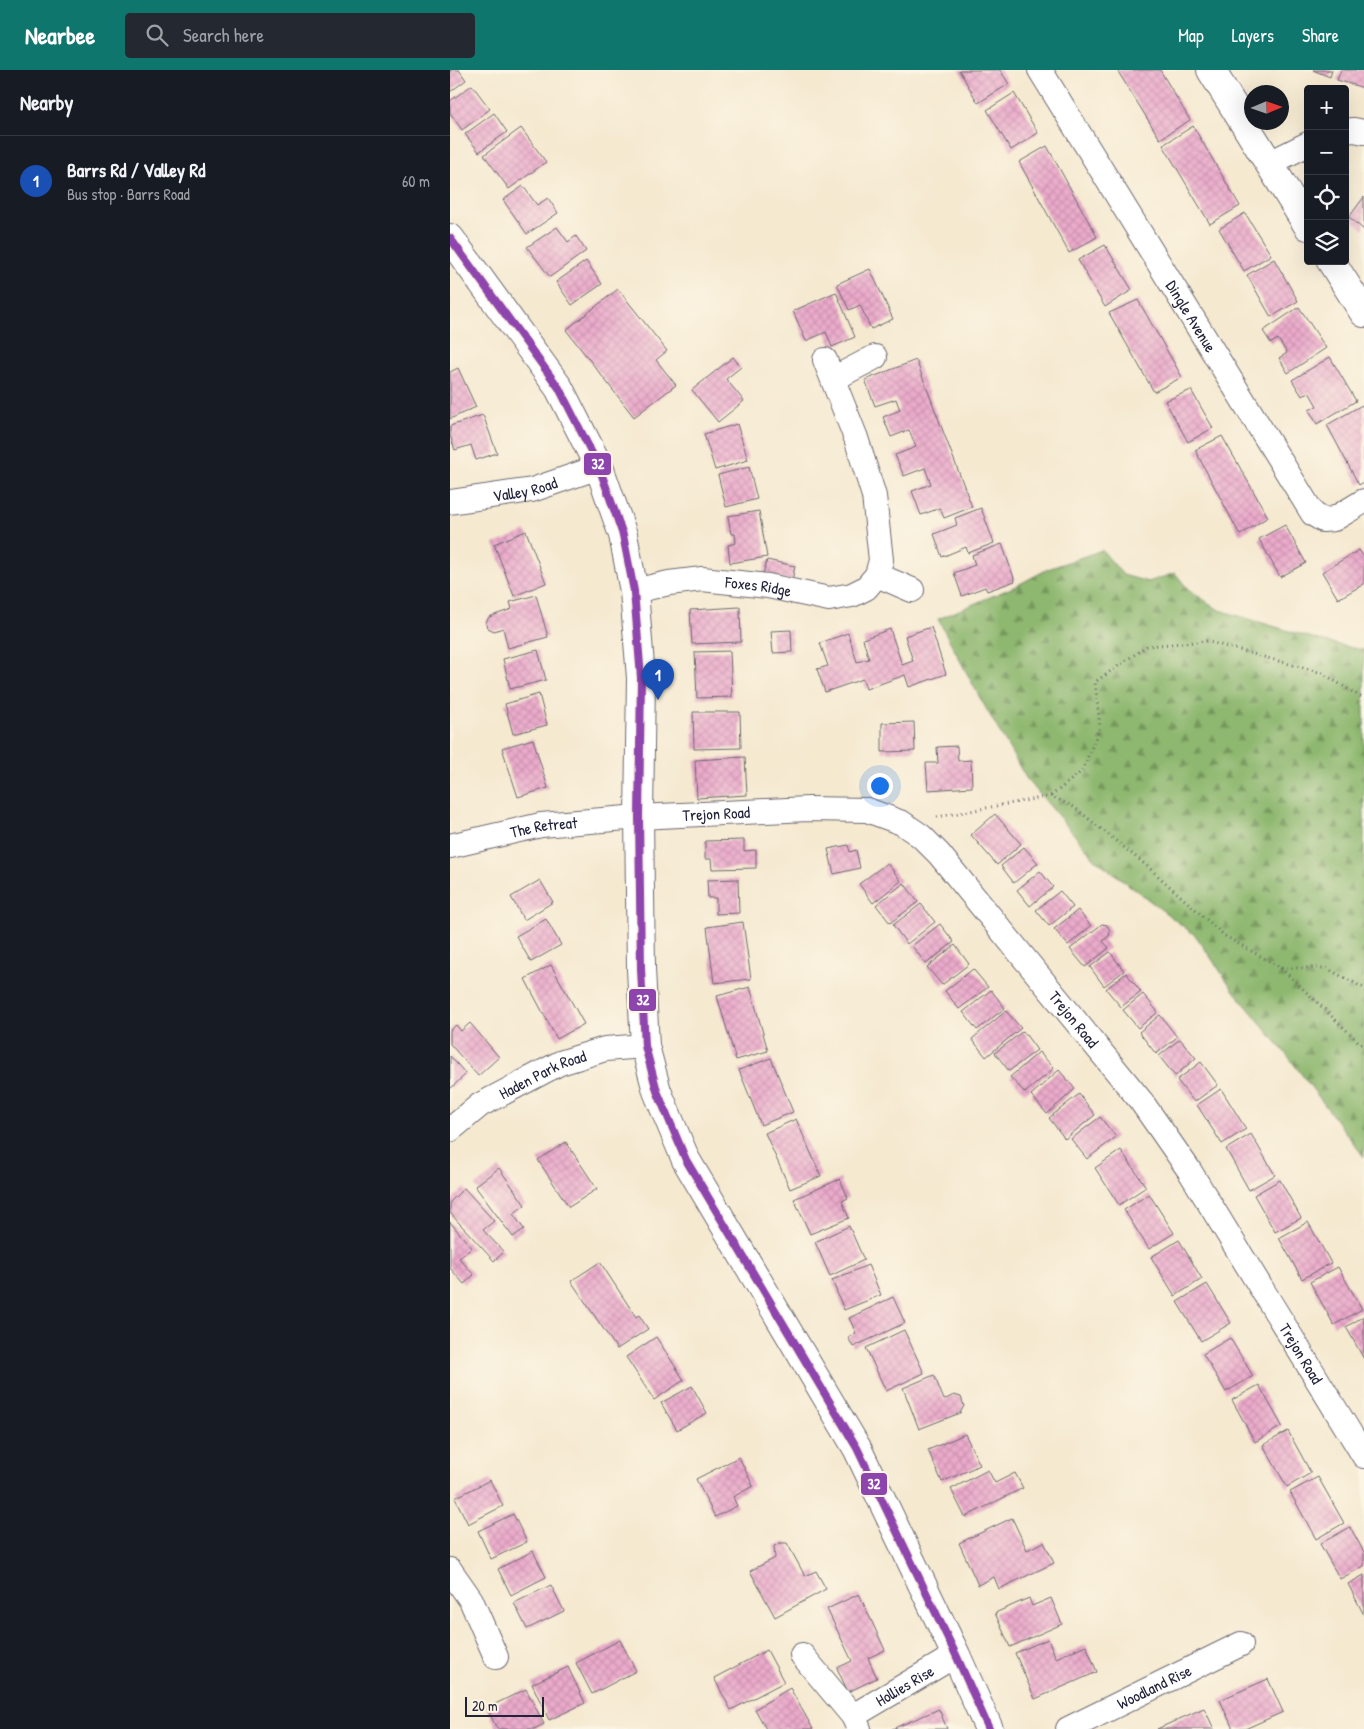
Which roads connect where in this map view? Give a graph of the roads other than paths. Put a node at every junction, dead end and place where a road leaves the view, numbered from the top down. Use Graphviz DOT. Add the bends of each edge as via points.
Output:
graph roads {
  1 [pos="1040,70"];
  2 [pos="1211,70"];
  3 [pos="1349,131"];
  4 [pos="1364,132"];
  5 [pos="1304,146"];
  6 [pos="1270,163"];
  7 [pos="1304,220"];
  8 [pos="450,238"];
  9 [pos="1334,265"];
  10 [pos="1364,313"];
  11 [pos="875,357"];
  12 [pos="599,467"];
  13 [pos="1364,501"];
  14 [pos="450,502"];
  15 [pos="877,575"];
  16 [pos="912,590"];
  17 [pos="634,591"];
  18 [pos="639,817"];
  19 [pos="450,846"];
  20 [pos="645,1046"];
  21 [pos="450,1130"];
  22 [pos="1364,1456"];
  23 [pos="450,1570"];
  24 [pos="1241,1644"];
  25 [pos="802,1655"];
  26 [pos="956,1655"];
  27 [pos="496,1657"];
  28 [pos="856,1722"];
  29 [pos="989,1729"];
  30 [pos="1068,1729"];
  1 -- 13 [label="street, Dingle Avenue" via="1313,514 1323,520 1334,519"];
  2 -- 6 [label="street"];
  3 -- 4 [label="street"];
  5 -- 6 [label="street"];
  6 -- 7 [label="street"];
  8 -- 12 [label="street" via="559,388"];
  9 -- 10 [label="street"];
  11 -- 15 [label="street" via="829,369 874,496 881,560"];
  12 -- 14 [label="street, Valley Road" via="532,490"];
  12 -- 17 [label="street" via="623,535"];
  15 -- 16 [label="street"];
  15 -- 17 [label="street, Foxes Ridge" via="859,592 829,599 768,586 702,579"];
  17 -- 18 [label="street" via="641,678"];
  18 -- 19 [label="street, The Retreat" via="541,825"];
  18 -- 20 [label="street"];
  18 -- 22 [label="street, Trejon Road" via="868,810 902,823 921,836 1141,1101 1189,1170"];
  20 -- 21 [label="street, Haden Park Road" via="604,1049 560,1063 480,1105"];
  20 -- 26 [label="street" via="657,1091 686,1160 857,1448"];
  23 -- 27 [label="street" via="471,1600"];
  24 -- 30 [label="street, Woodland Rise"];
  25 -- 28 [label="street, Hollies Rise"];
  26 -- 28 [label="street, Hollies Rise"];
  26 -- 29 [label="street"];
}
